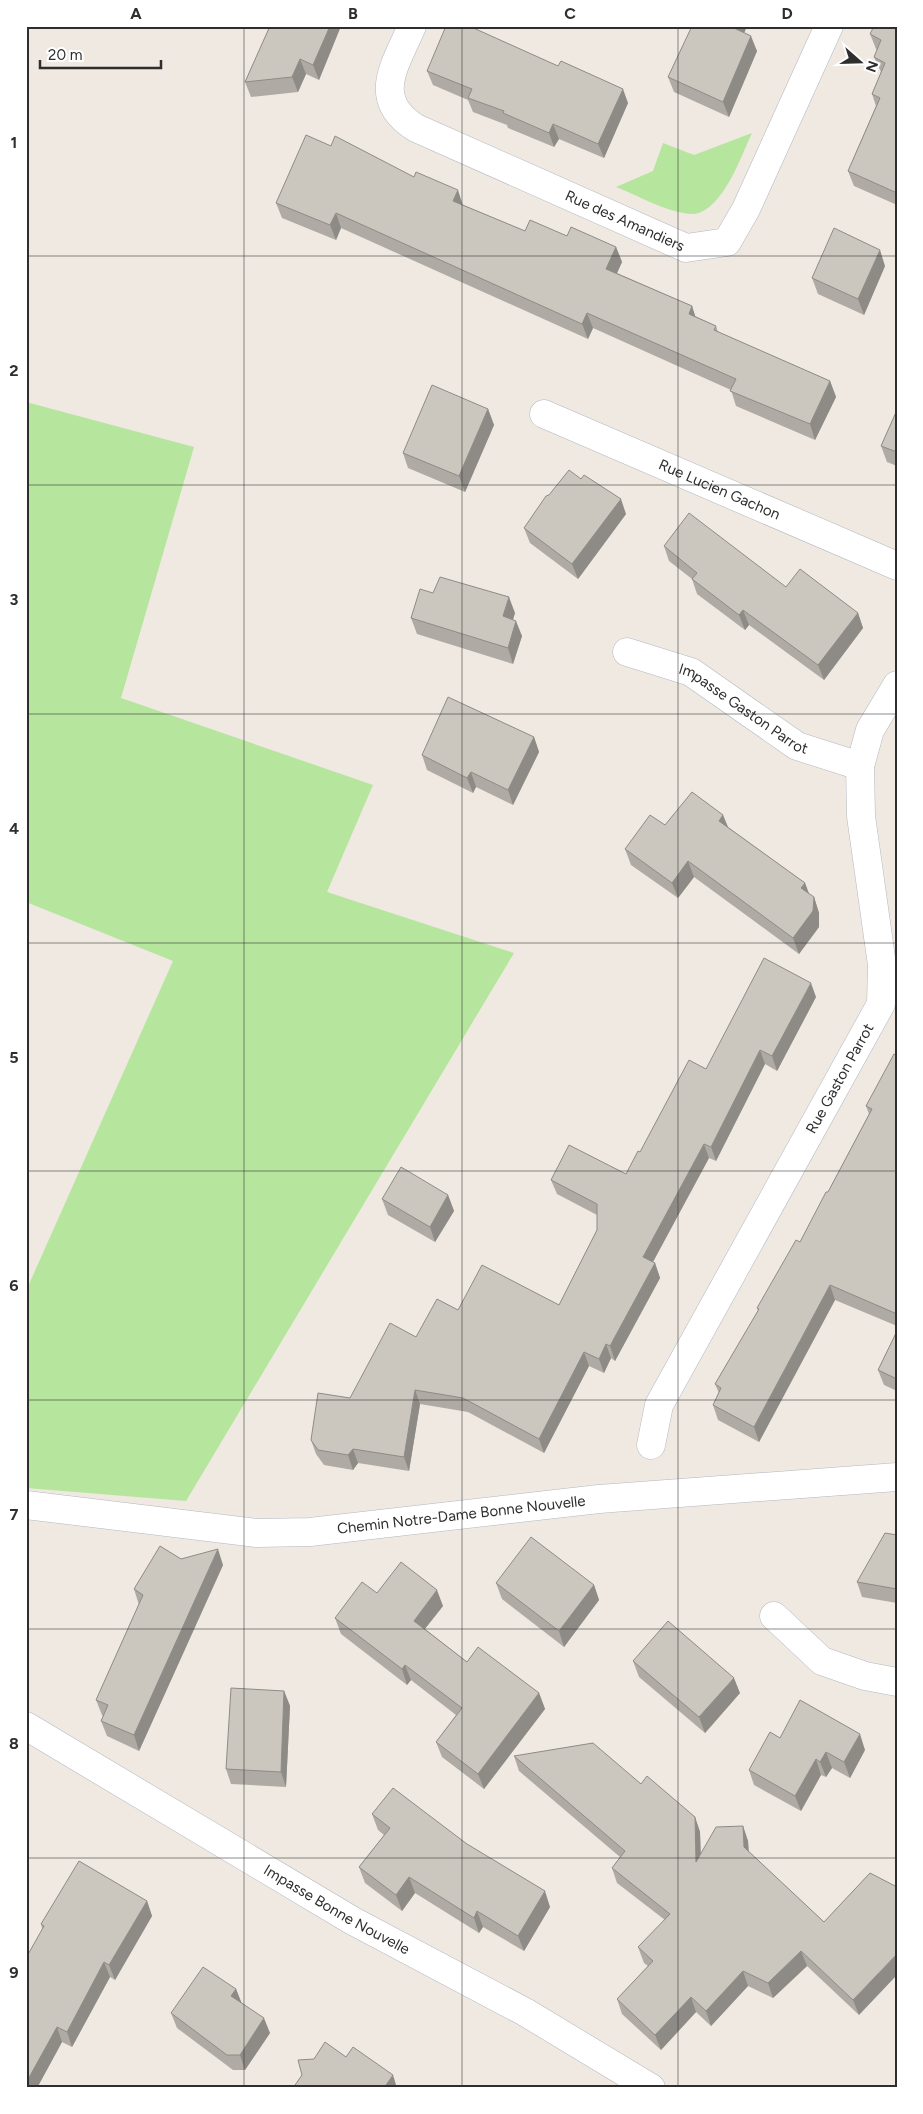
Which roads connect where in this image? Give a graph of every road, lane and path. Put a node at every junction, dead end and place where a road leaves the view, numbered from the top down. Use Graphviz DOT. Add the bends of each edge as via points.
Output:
graph roads {
  1 [pos="412,26"];
  2 [pos="829,26"];
  3 [pos="544,414"];
  4 [pos="897,566"];
  5 [pos="627,652"];
  6 [pos="897,686"];
  7 [pos="860,766"];
  8 [pos="889,1007"];
  9 [pos="651,1444"];
  10 [pos="897,1477"];
  11 [pos="26,1505"];
  12 [pos="774,1616"];
  13 [pos="897,1682"];
  14 [pos="26,1726"];
  15 [pos="651,2088"];
  1 -- 2 [label="street, Rue des Amandiers" via="388,90 394,108 404,120 686,248 727,242 746,209"];
  3 -- 4 [label="street, Rue Lucien Gachon"];
  5 -- 7 [label="street, Impasse Gaston Parrot" via="691,672 797,746"];
  6 -- 7 [label="street, Rue Gaston Parrot" via="870,730"];
  7 -- 8 [label="street, Rue Gaston Parrot" via="862,816"];
  8 -- 9 [label="street, Rue Gaston Parrot" via="659,1405"];
  10 -- 11 [label="street, Chemin Notre-Dame Bonne Nouvelle" via="599,1499 310,1532 257,1533"];
  12 -- 13 [label="street" via="822,1661 865,1676"];
  14 -- 15 [label="street, Impasse Bonne Nouvelle" via="353,1921 525,2012"];
}
